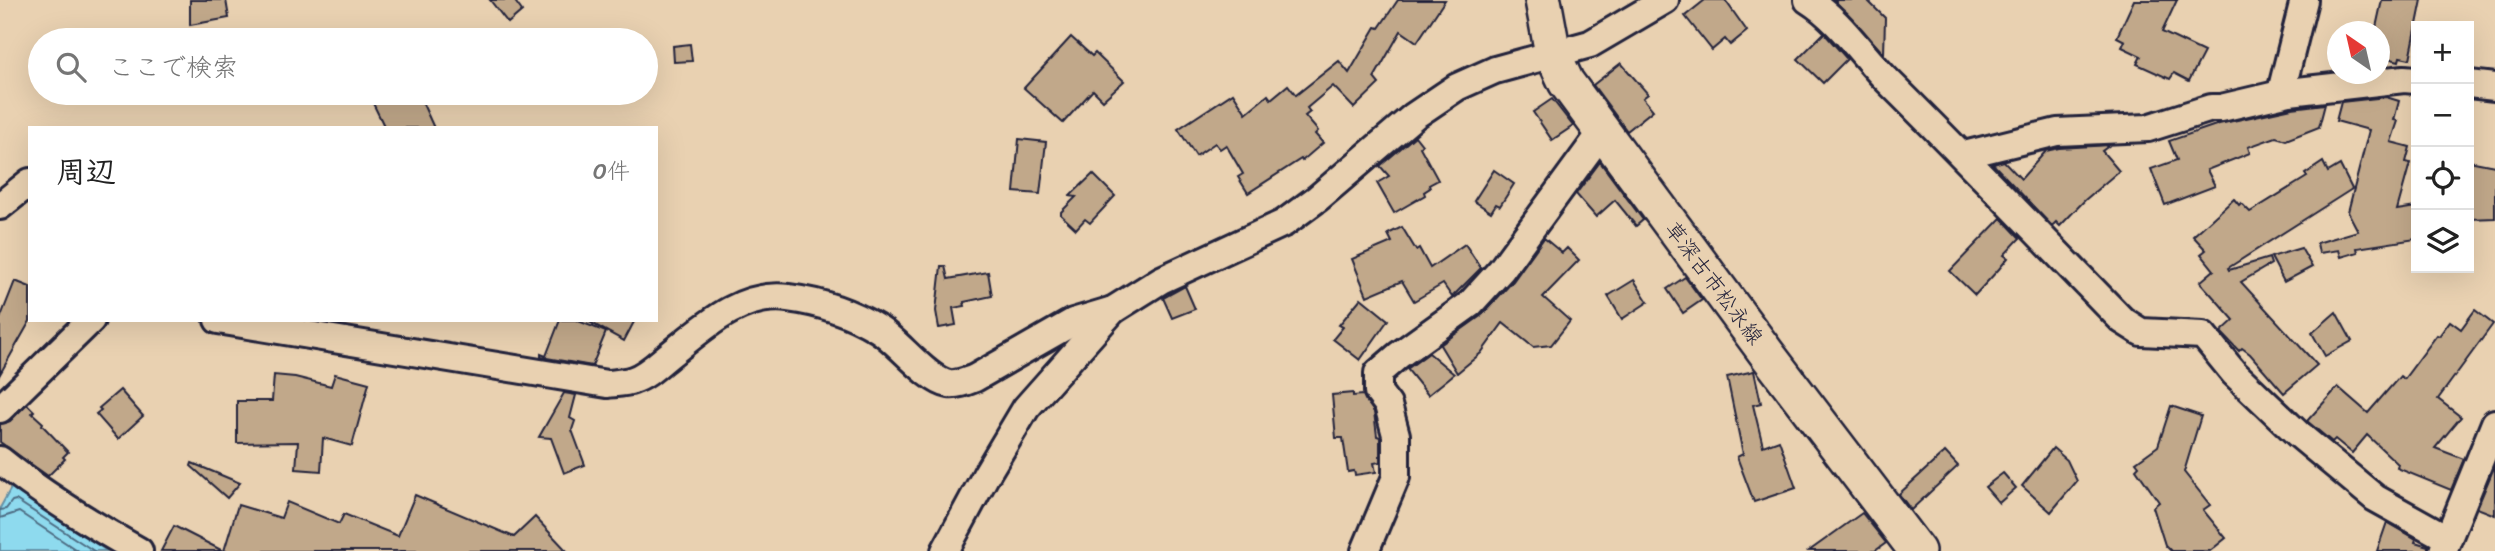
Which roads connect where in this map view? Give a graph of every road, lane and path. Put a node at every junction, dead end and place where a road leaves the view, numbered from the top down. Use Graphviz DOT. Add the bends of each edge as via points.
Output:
graph roads {
  1 [pos="1543,0"];
  2 [pos="1665,0"];
  3 [pos="1808,0"];
  4 [pos="2304,0"];
  5 [pos="1553,54"];
  6 [pos="2411,80"];
  7 [pos="2474,85"];
  8 [pos="2495,87"];
  9 [pos="2289,92"];
  10 [pos="1602,132"];
  11 [pos="1964,155"];
  12 [pos="28,184"];
  13 [pos="0,206"];
  14 [pos="1114,310"];
  15 [pos="89,322"];
  16 [pos="230,322"];
  17 [pos="0,409"];
  18 [pos="2495,423"];
  19 [pos="0,460"];
  20 [pos="2445,545"];
  21 [pos="139,551"];
  22 [pos="945,551"];
  23 [pos="1365,551"];
  24 [pos="1917,551"];
  1 -- 5 [label="main road, 草深古市松永線"];
  2 -- 5 [label="street" via="1590,44"];
  3 -- 11 [label="street" via="1833,19"];
  4 -- 9 [label="street" via="2281,92"];
  5 -- 10 [label="main road, 草深古市松永線" via="1566,82"];
  5 -- 14 [label="street" via="1495,70 1457,87 1413,116 1284,223 1161,280"];
  6 -- 9 [label="street"];
  7 -- 8 [label="street"];
  9 -- 11 [label="street" via="2211,108 2148,128 2057,132"];
  10 -- 23 [label="street" via="1471,304 1378,373 1378,393 1388,405 1396,435 1396,477"];
  10 -- 24 [label="main road, 草深古市松永線"];
  11 -- 20 [label="street" via="2122,320 2141,332 2203,335 2234,373 2308,442 2375,498"];
  12 -- 13 [label="street"];
  14 -- 16 [label="street" via="1073,322 960,384 947,384 929,373 880,330 842,311 787,298 737,304 650,371 633,380 607,384"];
  14 -- 22 [label="street" via="1026,408"];
  15 -- 17 [label="street"];
  18 -- 20 [label="street"];
  19 -- 21 [label="street"];
}
